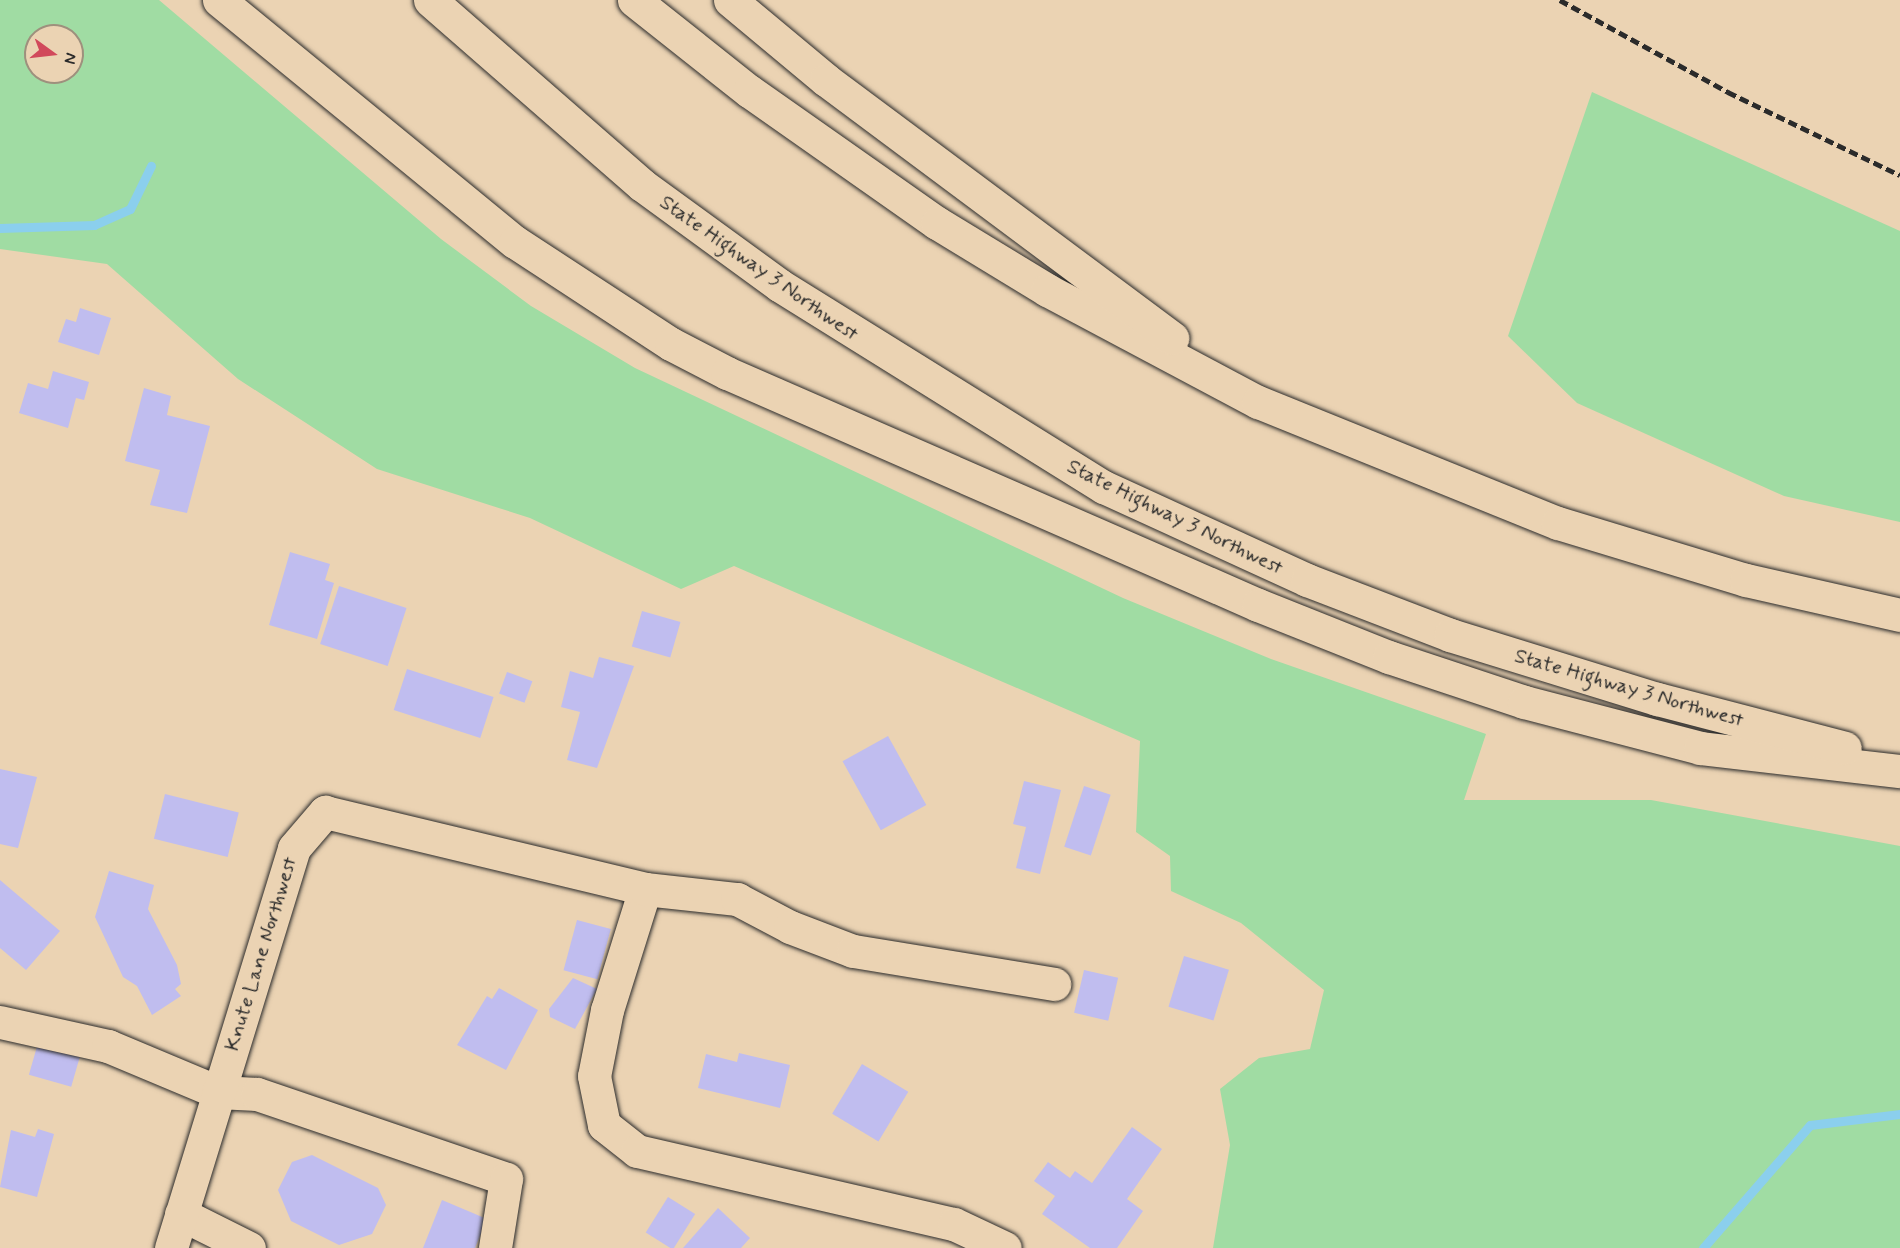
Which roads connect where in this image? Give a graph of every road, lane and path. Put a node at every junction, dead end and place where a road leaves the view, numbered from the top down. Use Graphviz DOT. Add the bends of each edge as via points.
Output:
graph roads {
  1 [pos="219,0"];
  2 [pos="430,0"];
  3 [pos="634,0"];
  4 [pos="730,0"];
  5 [pos="1258,402"];
  6 [pos="1900,615"];
  7 [pos="1900,762"];
  8 [pos="1900,771"];
  9 [pos="645,889"];
  10 [pos="1054,984"];
  11 [pos="0,1022"];
  12 [pos="218,1092"];
  13 [pos="182,1214"];
  14 [pos="171,1248"];
  15 [pos="249,1248"];
  16 [pos="495,1248"];
  17 [pos="1005,1248"];
  1 -- 8 [label="main road" via="515,242 662,339 727,373 1258,606 1389,657 1524,702 1700,748"];
  2 -- 7 [label="main road, State Highway 3 Northwest" via="642,185 761,272 894,361 1104,487 1307,580 1450,635 1658,699"];
  3 -- 5 [label="main road" via="758,98 937,223 1047,290"];
  4 -- 5 [label="main road" via="826,80"];
  5 -- 6 [label="main road" via="1558,523 1746,580"];
  9 -- 10 [label="main road" via="737,899 790,927 853,951"];
  9 -- 12 [label="main road, Knute Lane Northwest" via="325,812 294,848"];
  9 -- 17 [label="main road" via="607,1010 594,1076 604,1125 637,1151 954,1224"];
  11 -- 12 [label="main road" via="108,1046"];
  12 -- 13 [label="main road, Knute Lane Northwest"];
  12 -- 16 [label="main road" via="257,1094 506,1179"];
  13 -- 14 [label="main road, Knute Lane Northwest"];
  13 -- 15 [label="main road"];
}
